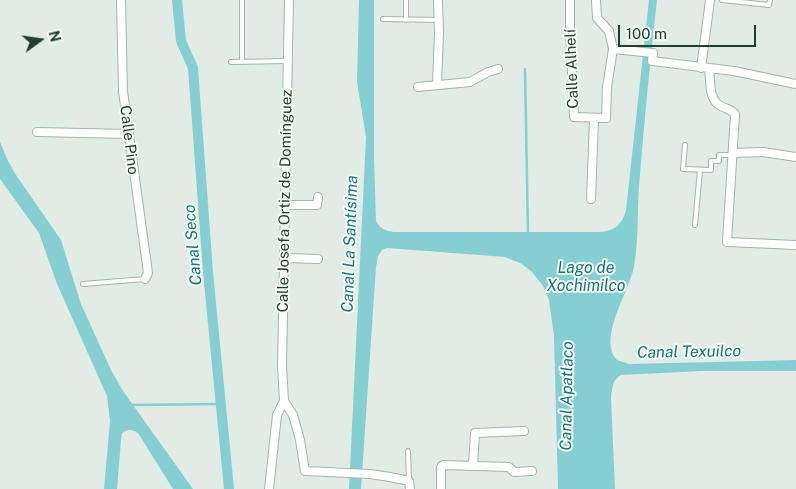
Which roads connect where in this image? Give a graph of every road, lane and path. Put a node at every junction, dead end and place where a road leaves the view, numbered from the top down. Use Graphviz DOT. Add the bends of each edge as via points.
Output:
graph roads {
  1 [pos="121,0"];
  2 [pos="242,0"];
  3 [pos="289,0"];
  4 [pos="406,0"];
  5 [pos="438,0"];
  6 [pos="570,0"];
  7 [pos="596,0"];
  8 [pos="710,0"];
  9 [pos="722,0"];
  10 [pos="770,0"];
  11 [pos="383,19"];
  12 [pos="406,20"];
  13 [pos="439,20"];
  14 [pos="613,49"];
  15 [pos="288,61"];
  16 [pos="231,62"];
  17 [pos="242,62"];
  18 [pos="705,68"];
  19 [pos="498,70"];
  20 [pos="437,84"];
  21 [pos="796,84"];
  22 [pos="418,87"];
  23 [pos="594,119"];
  24 [pos="37,132"];
  25 [pos="129,134"];
  26 [pos="685,145"];
  27 [pos="733,153"];
  28 [pos="796,157"];
  29 [pos="700,170"];
  30 [pos="318,197"];
  31 [pos="591,199"];
  32 [pos="285,205"];
  33 [pos="695,225"];
  34 [pos="796,245"];
  35 [pos="285,258"];
  36 [pos="318,259"];
  37 [pos="145,279"];
  38 [pos="83,284"];
  39 [pos="284,401"];
  40 [pos="524,431"];
  41 [pos="408,451"];
  42 [pos="473,466"];
  43 [pos="532,471"];
  44 [pos="410,485"];
  45 [pos="268,489"];
  46 [pos="441,489"];
  1 -- 25 [label="street, Calle Pino" via="122,82"];
  2 -- 17 [label="lane"];
  3 -- 15 [label="street, Calle Josefa Ortiz de Domínguez"];
  4 -- 12 [label="lane"];
  5 -- 13 [label="street"];
  6 -- 23 [label="street, Calle Alhelí" via="574,117"];
  7 -- 14 [label="street" via="596,18 609,31"];
  8 -- 18 [label="street"];
  9 -- 10 [label="lane" via="769,5"];
  11 -- 12 [label="lane"];
  12 -- 13 [label="lane"];
  13 -- 20 [label="street"];
  14 -- 18 [label="street" via="653,53 652,61"];
  14 -- 23 [label="street" via="606,118"];
  15 -- 17 [label="lane"];
  15 -- 32 [label="street, Calle Josefa Ortiz de Domínguez"];
  16 -- 17 [label="lane"];
  18 -- 21 [label="street"];
  18 -- 27 [label="street" via="712,98 735,114"];
  19 -- 20 [label="street" via="470,82"];
  20 -- 22 [label="street"];
  23 -- 31 [label="street"];
  24 -- 25 [label="street"];
  25 -- 37 [label="street, Calle Pino" via="148,273"];
  26 -- 29 [label="lane" via="683,169"];
  27 -- 28 [label="street" via="763,152"];
  27 -- 29 [label="lane" via="719,155 718,161 711,161 711,170"];
  27 -- 34 [label="street" via="727,242"];
  29 -- 33 [label="lane"];
  30 -- 32 [label="street" via="317,205"];
  32 -- 35 [label="street, Calle Josefa Ortiz de Domínguez"];
  35 -- 36 [label="street"];
  35 -- 39 [label="street, Calle Josefa Ortiz de Domínguez"];
  37 -- 38 [label="lane"];
  39 -- 44 [label="street" via="293,416 307,472 370,474"];
  39 -- 45 [label="street" via="277,415"];
  40 -- 42 [label="street" via="475,433"];
  41 -- 44 [label="lane"];
  42 -- 43 [label="street" via="509,467 514,472"];
  42 -- 46 [label="street" via="442,465"];
}
